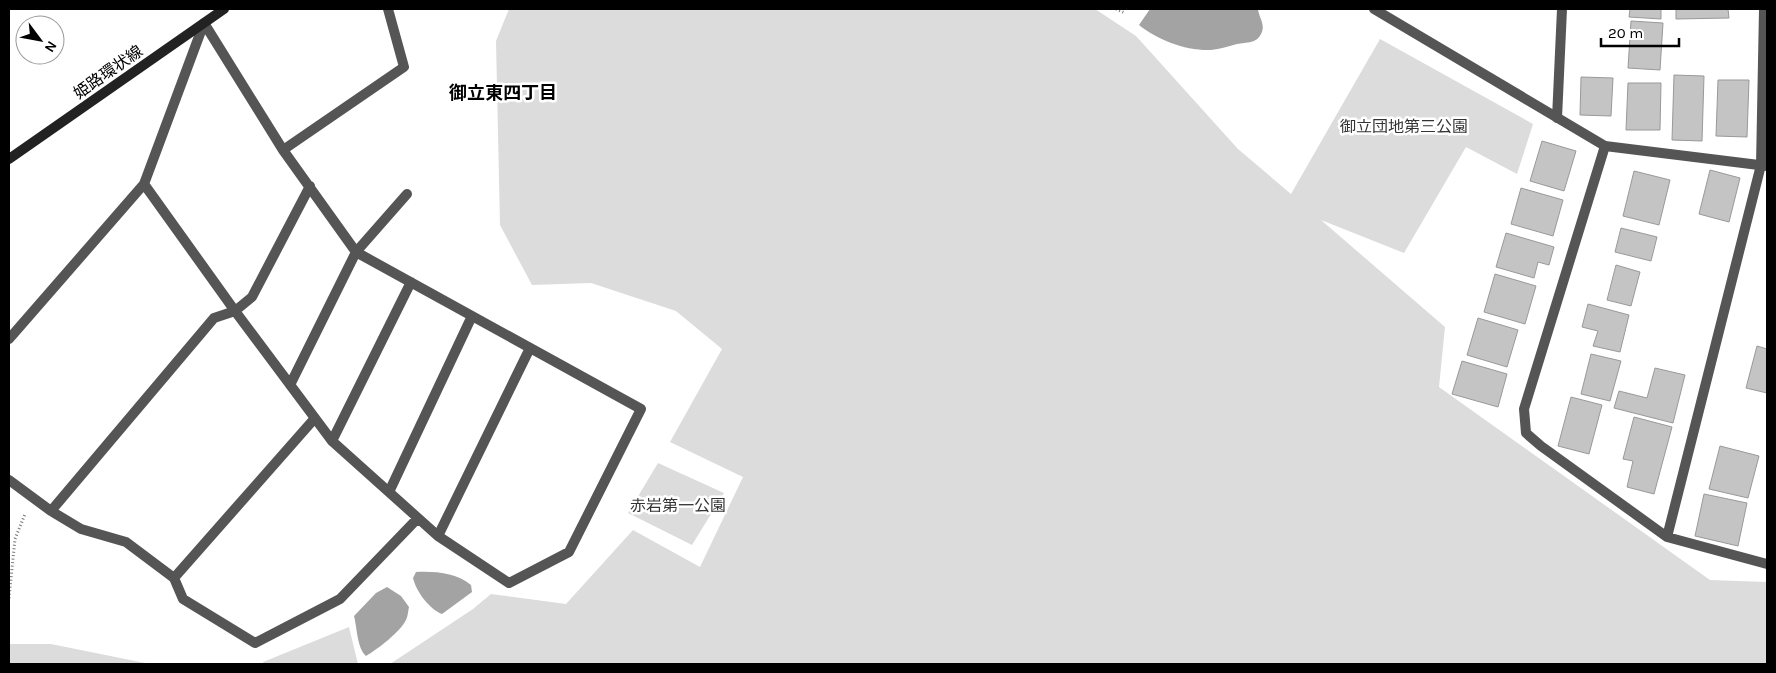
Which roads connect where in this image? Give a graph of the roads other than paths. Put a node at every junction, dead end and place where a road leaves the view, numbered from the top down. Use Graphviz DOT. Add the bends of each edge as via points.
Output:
graph roads {
  1 [pos="224,9"];
  2 [pos="388,9"];
  3 [pos="1374,9"];
  4 [pos="1562,9"];
  5 [pos="1764,9"];
  6 [pos="1388,13"];
  7 [pos="204,23"];
  8 [pos="1766,35"];
  9 [pos="1557,118"];
  10 [pos="1605,146"];
  11 [pos="284,150"];
  12 [pos="9,160"];
  13 [pos="1764,166"];
  14 [pos="144,184"];
  15 [pos="310,186"];
  16 [pos="407,194"];
  17 [pos="356,252"];
  18 [pos="411,282"];
  19 [pos="235,310"];
  20 [pos="472,316"];
  21 [pos="9,339"];
  22 [pos="530,348"];
  23 [pos="290,385"];
  24 [pos="315,418"];
  25 [pos="332,441"];
  26 [pos="9,480"];
  27 [pos="388,492"];
  28 [pos="51,511"];
  29 [pos="418,518"];
  30 [pos="438,536"];
  31 [pos="1667,537"];
  32 [pos="1767,564"];
  33 [pos="174,578"];
  1 -- 7 [label="main road, 姫路環状線"];
  2 -- 11 [label="street" via="404,67"];
  3 -- 6 [label="street"];
  4 -- 9 [label="street"];
  5 -- 8 [label="street"];
  6 -- 9 [label="street"];
  7 -- 11 [label="street"];
  7 -- 12 [label="main road, 姫路環状線"];
  7 -- 14 [label="street"];
  8 -- 13 [label="street"];
  9 -- 10 [label="street"];
  10 -- 13 [label="street"];
  10 -- 31 [label="street" via="1524,409 1526,433"];
  11 -- 15 [label="street"];
  13 -- 31 [label="street"];
  14 -- 19 [label="street"];
  14 -- 21 [label="street"];
  15 -- 17 [label="street"];
  15 -- 19 [label="street" via="252,297"];
  16 -- 17 [label="street"];
  17 -- 18 [label="street"];
  17 -- 23 [label="street"];
  18 -- 20 [label="street"];
  18 -- 25 [label="street"];
  19 -- 23 [label="street"];
  19 -- 28 [label="street" via="214,318"];
  20 -- 22 [label="street"];
  20 -- 27 [label="street"];
  22 -- 30 [label="street"];
  22 -- 30 [label="street" via="641,409 569,552 509,583"];
  23 -- 24 [label="street"];
  24 -- 25 [label="street"];
  24 -- 33 [label="street"];
  25 -- 27 [label="street"];
  26 -- 28 [label="street"];
  27 -- 29 [label="street"];
  28 -- 33 [label="street" via="81,529 126,542"];
  29 -- 30 [label="street"];
  29 -- 33 [label="street" via="340,599 255,643 183,600"];
  31 -- 32 [label="street"];
}
